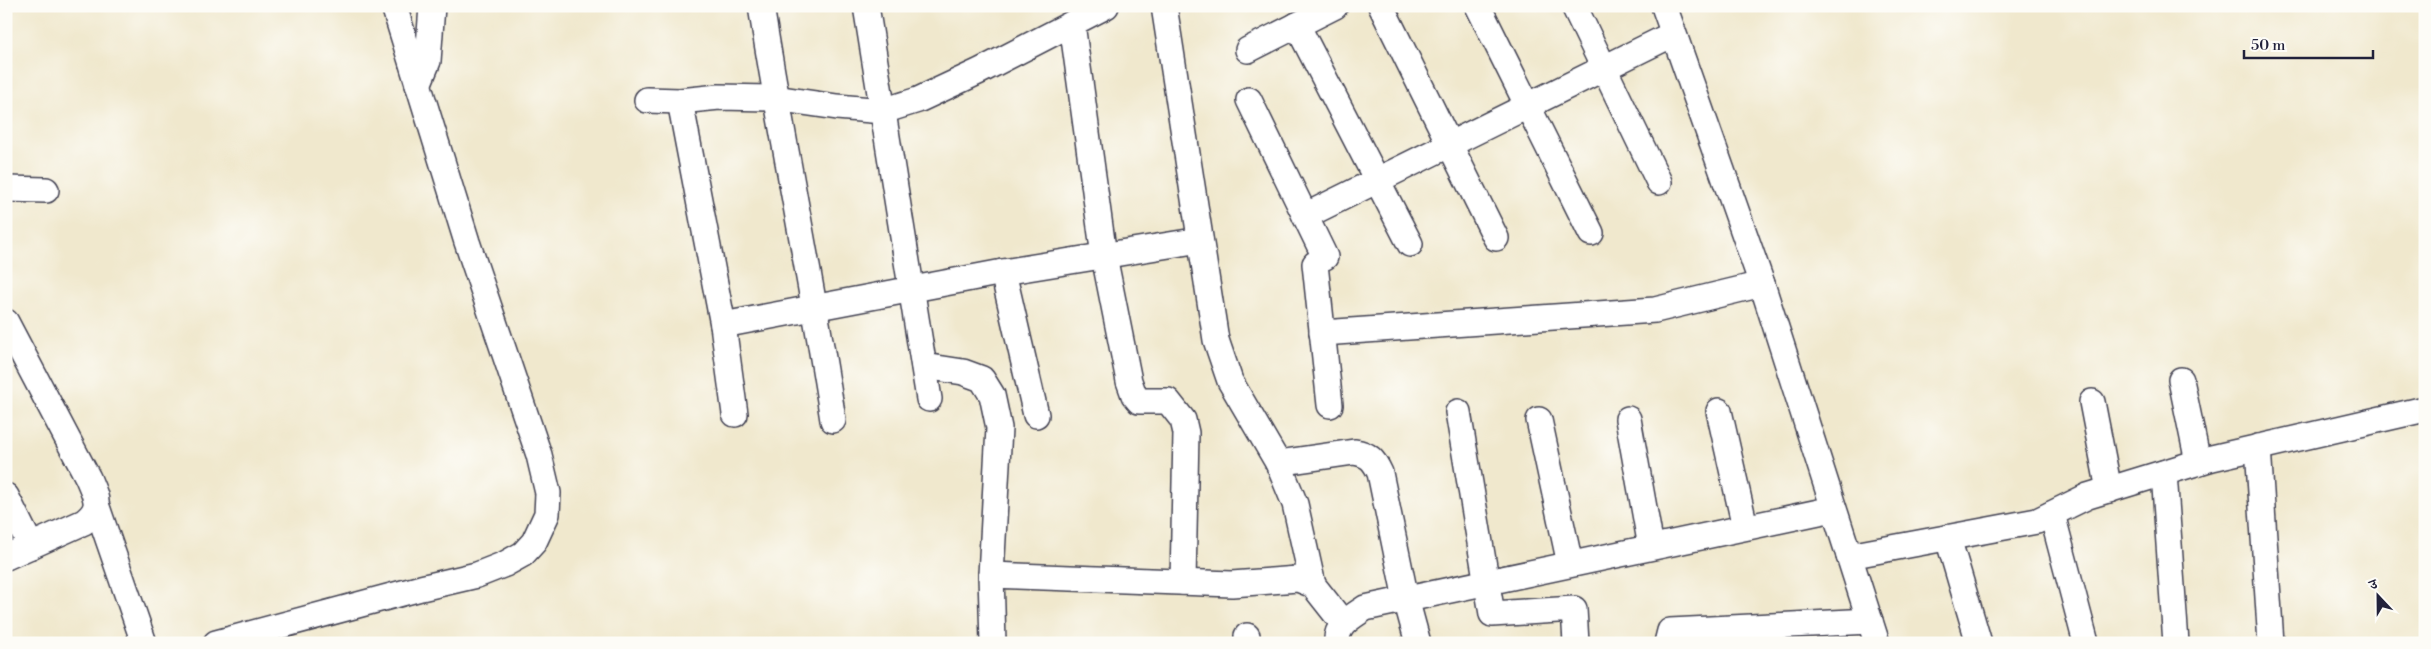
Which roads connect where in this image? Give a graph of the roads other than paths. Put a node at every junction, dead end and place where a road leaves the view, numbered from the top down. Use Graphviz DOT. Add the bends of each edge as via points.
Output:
graph roads {
  1 [pos="394,6"];
  2 [pos="432,6"];
  3 [pos="761,6"];
  4 [pos="866,6"];
  5 [pos="1106,6"];
  6 [pos="1164,6"];
  7 [pos="1335,6"];
  8 [pos="1381,6"];
  9 [pos="1478,6"];
  10 [pos="1574,6"];
  11 [pos="1664,6"];
  12 [pos="1072,24"];
  13 [pos="1297,25"];
  14 [pos="1673,34"];
  15 [pos="1248,50"];
  16 [pos="1605,68"];
  17 [pos="418,85"];
  18 [pos="775,98"];
  19 [pos="646,100"];
  20 [pos="1249,100"];
  21 [pos="680,102"];
  22 [pos="1528,106"];
  23 [pos="883,111"];
  24 [pos="1450,145"];
  25 [pos="1376,181"];
  26 [pos="1659,182"];
  27 [pos="6,189"];
  28 [pos="46,190"];
  29 [pos="1305,216"];
  30 [pos="1590,233"];
  31 [pos="1496,238"];
  32 [pos="1200,240"];
  33 [pos="1410,244"];
  34 [pos="1104,256"];
  35 [pos="1003,272"];
  36 [pos="1762,284"];
  37 [pos="912,289"];
  38 [pos="816,307"];
  39 [pos="6,322"];
  40 [pos="723,324"];
  41 [pos="1322,333"];
  42 [pos="924,366"];
  43 [pos="2181,380"];
  44 [pos="929,399"];
  45 [pos="2092,402"];
  46 [pos="1330,405"];
  47 [pos="2425,409"];
  48 [pos="1718,410"];
  49 [pos="1458,412"];
  50 [pos="735,414"];
  51 [pos="1036,415"];
  52 [pos="1628,419"];
  53 [pos="833,420"];
  54 [pos="1539,420"];
  55 [pos="2258,447"];
  56 [pos="2198,462"];
  57 [pos="1278,463"];
  58 [pos="2164,472"];
  59 [pos="2109,490"];
  60 [pos="6,496"];
  61 [pos="97,507"];
  62 [pos="1833,509"];
  63 [pos="2052,514"];
  64 [pos="1745,527"];
  65 [pos="1948,538"];
  66 [pos="31,546"];
  67 [pos="1651,547"];
  68 [pos="1849,556"];
  69 [pos="6,557"];
  70 [pos="1570,564"];
  71 [pos="992,575"];
  72 [pos="1486,581"];
  73 [pos="1183,582"];
  74 [pos="1313,585"];
  75 [pos="1406,599"];
  76 [pos="1874,632"];
  77 [pos="1340,633"];
  78 [pos="144,643"];
  79 [pos="216,643"];
  80 [pos="993,643"];
  81 [pos="1418,643"];
  82 [pos="1576,643"];
  83 [pos="1667,643"];
  84 [pos="1979,643"];
  85 [pos="2086,643"];
  86 [pos="2176,643"];
  87 [pos="2271,643"];
  1 -- 17 [label="street"];
  2 -- 17 [label="street" via="428,61"];
  3 -- 18 [label="street"];
  4 -- 23 [label="street"];
  5 -- 12 [label="street"];
  6 -- 32 [label="street"];
  7 -- 13 [label="street"];
  8 -- 24 [label="street"];
  9 -- 22 [label="street"];
  10 -- 16 [label="street"];
  11 -- 14 [label="street"];
  12 -- 23 [label="street" via="918,100"];
  12 -- 34 [label="street"];
  13 -- 15 [label="street"];
  13 -- 25 [label="street"];
  14 -- 16 [label="street"];
  14 -- 36 [label="street"];
  16 -- 22 [label="street"];
  16 -- 26 [label="street"];
  17 -- 79 [label="street" via="539,455 548,494 547,514 534,542 523,554 506,564 477,575"];
  18 -- 21 [label="street" via="719,97"];
  18 -- 23 [label="street"];
  18 -- 38 [label="street"];
  19 -- 21 [label="street"];
  20 -- 29 [label="street"];
  21 -- 40 [label="street"];
  22 -- 24 [label="street"];
  22 -- 30 [label="street"];
  23 -- 37 [label="street"];
  24 -- 25 [label="street"];
  24 -- 31 [label="street"];
  25 -- 29 [label="street"];
  25 -- 33 [label="street"];
  27 -- 28 [label="street"];
  29 -- 41 [label="street" via="1320,261"];
  32 -- 34 [label="street"];
  32 -- 57 [label="street" via="1216,340 1230,381"];
  34 -- 35 [label="street"];
  34 -- 73 [label="street" via="1134,395 1139,401 1168,401 1183,420 1186,433"];
  35 -- 37 [label="street"];
  35 -- 51 [label="street"];
  36 -- 41 [label="street" via="1655,310"];
  36 -- 62 [label="street"];
  37 -- 38 [label="street"];
  37 -- 42 [label="street"];
  38 -- 40 [label="street"];
  38 -- 53 [label="street"];
  39 -- 61 [label="street" via="88,478"];
  40 -- 50 [label="street"];
  41 -- 46 [label="street"];
  42 -- 44 [label="street"];
  42 -- 71 [label="street" via="963,372 982,379 992,395 999,428"];
  43 -- 56 [label="street"];
  45 -- 59 [label="street"];
  47 -- 55 [label="street"];
  48 -- 64 [label="street"];
  49 -- 72 [label="street"];
  52 -- 67 [label="street"];
  54 -- 70 [label="street"];
  55 -- 56 [label="street"];
  55 -- 87 [label="street"];
  56 -- 58 [label="street"];
  57 -- 74 [label="street" via="1295,504"];
  57 -- 75 [label="street" via="1354,452 1365,453 1374,460 1380,473"];
  58 -- 59 [label="street"];
  58 -- 86 [label="street"];
  59 -- 63 [label="street" via="2088,496"];
  60 -- 66 [label="street"];
  61 -- 66 [label="street" via="84,522"];
  61 -- 78 [label="street"];
  62 -- 64 [label="street"];
  62 -- 68 [label="street"];
  63 -- 65 [label="street" via="2037,521"];
  63 -- 85 [label="street"];
  64 -- 67 [label="street"];
  65 -- 68 [label="street"];
  65 -- 84 [label="street"];
  66 -- 69 [label="street"];
  67 -- 70 [label="street"];
  68 -- 76 [label="street"];
  70 -- 72 [label="street"];
  71 -- 73 [label="street"];
  71 -- 80 [label="street"];
  72 -- 75 [label="street"];
  72 -- 82 [label="street" via="1492,614 1574,609"];
  73 -- 74 [label="street" via="1232,584 1298,579"];
  74 -- 77 [label="street"];
  75 -- 77 [label="street" via="1364,608"];
  75 -- 81 [label="street"];
  76 -- 83 [label="street" via="1670,631"];
}
